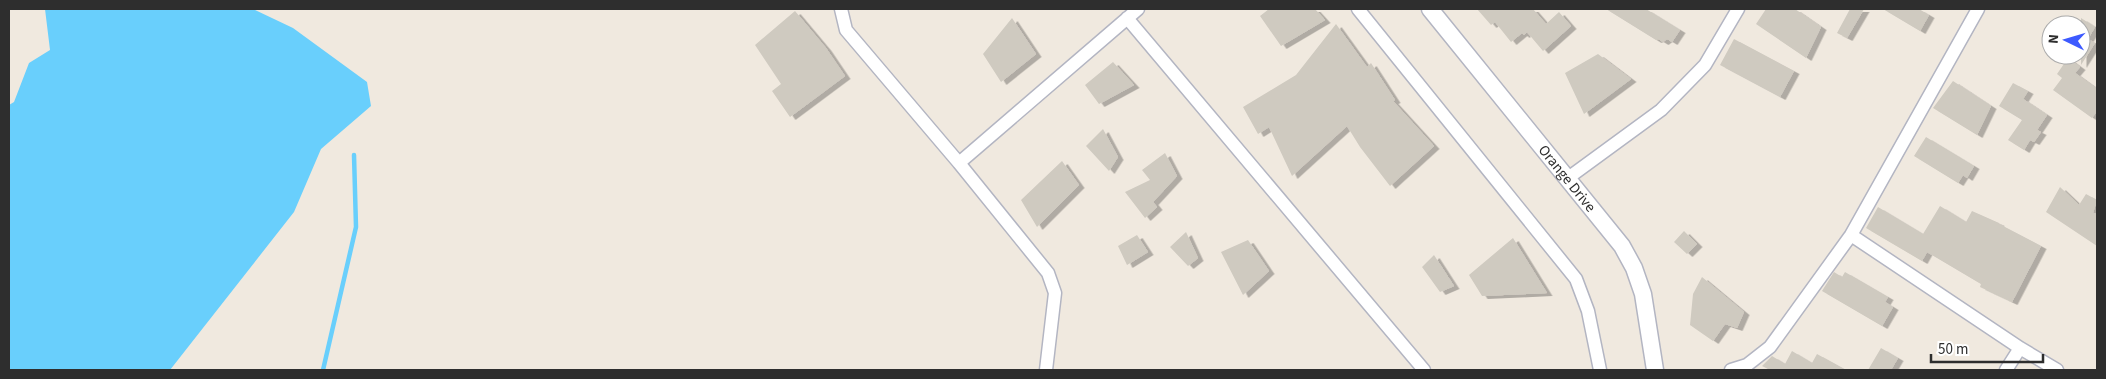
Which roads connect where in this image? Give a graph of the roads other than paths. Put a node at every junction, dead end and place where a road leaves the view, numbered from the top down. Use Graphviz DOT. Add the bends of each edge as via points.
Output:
graph roads {
  1 [pos="841,9"];
  2 [pos="1138,9"];
  3 [pos="1358,9"];
  4 [pos="1430,9"];
  5 [pos="1738,9"];
  6 [pos="1978,9"];
  7 [pos="1127,18"];
  8 [pos="959,163"];
  9 [pos="1568,178"];
  10 [pos="1851,235"];
  11 [pos="2020,348"];
  12 [pos="1046,370"];
  13 [pos="1424,370"];
  14 [pos="1600,370"];
  15 [pos="1656,370"];
  16 [pos="1731,370"];
  17 [pos="2006,370"];
  18 [pos="2057,370"];
  1 -- 8 [label="street" via="846,30"];
  2 -- 7 [label="street"];
  3 -- 14 [label="street" via="1576,279 1588,311"];
  4 -- 9 [label="street, Orange Drive"];
  5 -- 9 [label="street" via="1705,64 1661,110"];
  6 -- 10 [label="street"];
  7 -- 8 [label="street"];
  7 -- 13 [label="street"];
  8 -- 12 [label="street" via="1048,273 1055,293"];
  9 -- 15 [label="street, Orange Drive" via="1622,246 1634,268 1644,294"];
  10 -- 11 [label="street"];
  10 -- 16 [label="street" via="1770,347 1747,365"];
  11 -- 17 [label="street"];
  11 -- 18 [label="street"];
}
